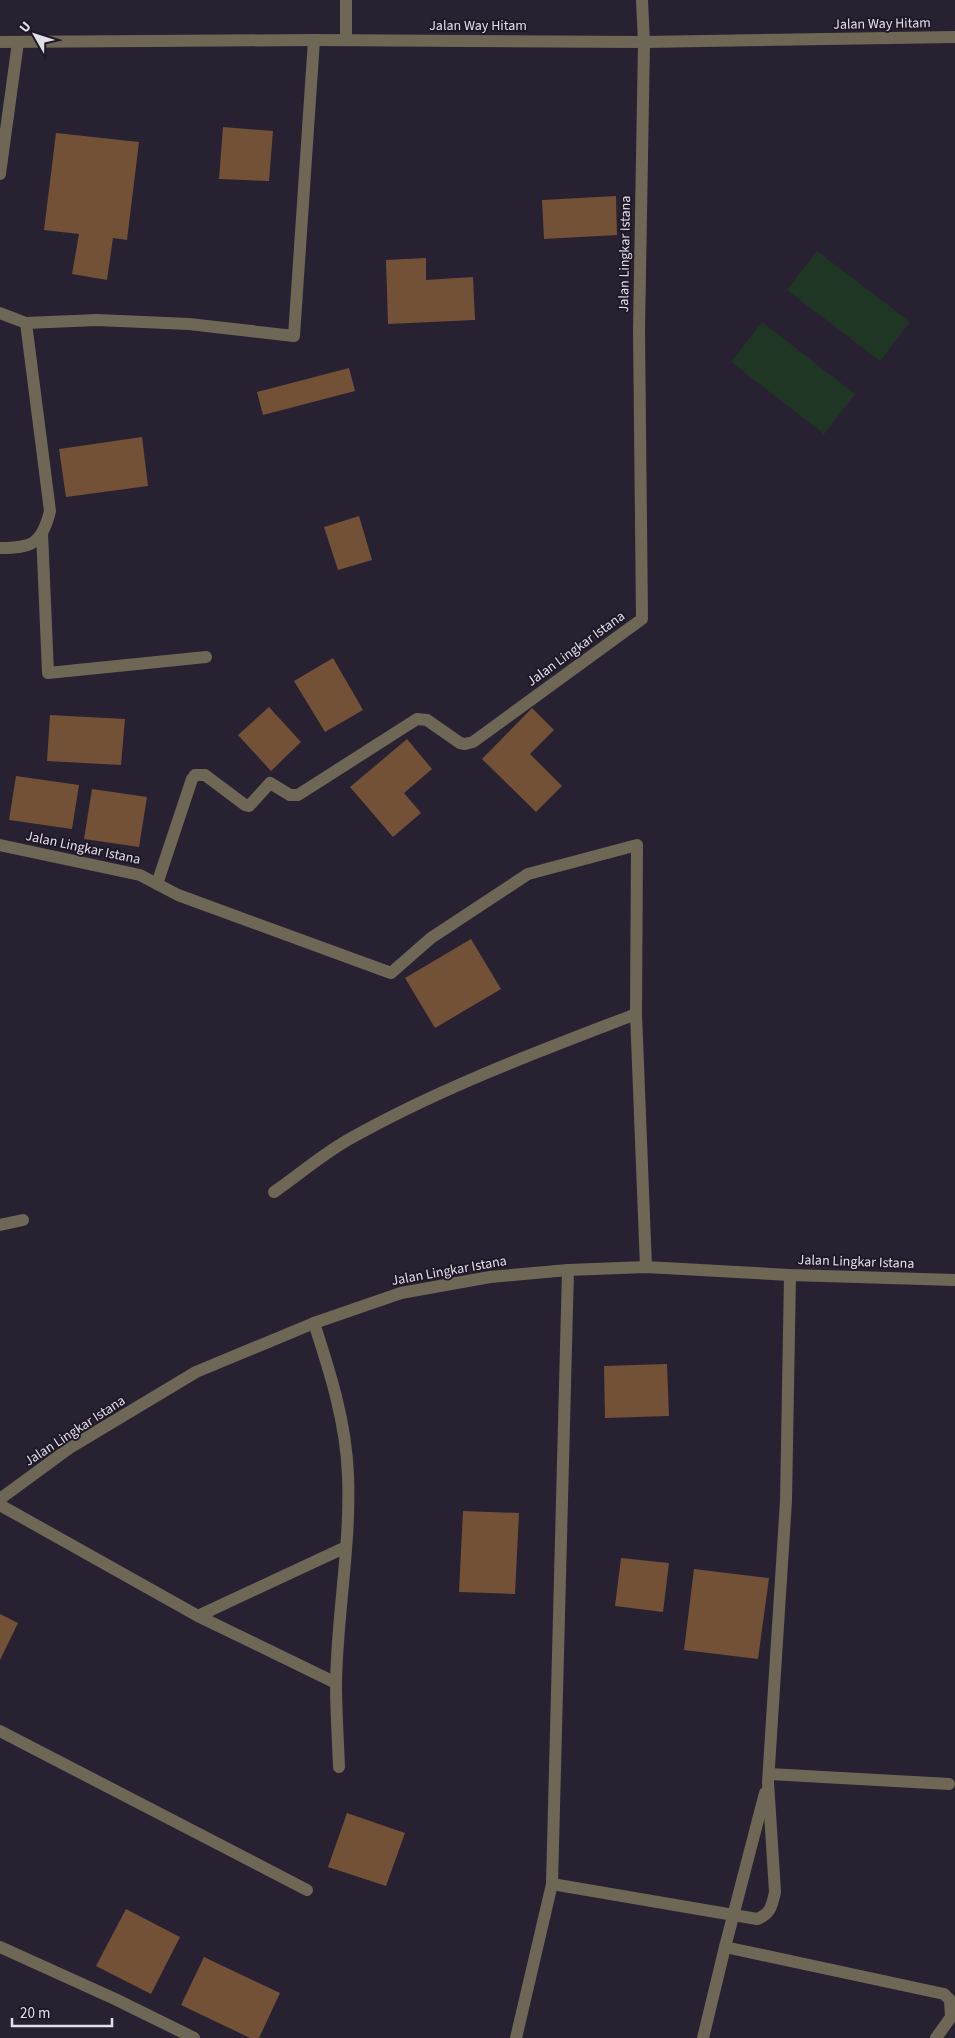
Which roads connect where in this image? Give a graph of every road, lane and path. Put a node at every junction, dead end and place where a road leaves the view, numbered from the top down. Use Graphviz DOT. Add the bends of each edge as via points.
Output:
graph roads {
  1 [pos="346,0"];
  2 [pos="642,0"];
  3 [pos="955,37"];
  4 [pos="314,40"];
  5 [pos="346,40"];
  6 [pos="0,42"];
  7 [pos="18,42"];
  8 [pos="644,42"];
  9 [pos="0,174"];
  10 [pos="0,313"];
  11 [pos="26,322"];
  12 [pos="42,533"];
  13 [pos="0,548"];
  14 [pos="206,657"];
  15 [pos="0,845"];
  16 [pos="157,884"];
  17 [pos="636,1014"];
  18 [pos="274,1192"];
  19 [pos="23,1220"];
  20 [pos="0,1225"];
  21 [pos="646,1267"];
  22 [pos="568,1270"];
  23 [pos="790,1275"];
  24 [pos="955,1280"];
  25 [pos="314,1323"];
  26 [pos="0,1499"];
  27 [pos="0,1505"];
  28 [pos="346,1547"];
  29 [pos="198,1616"];
  30 [pos="336,1683"];
  31 [pos="0,1732"];
  32 [pos="339,1767"];
  33 [pos="768,1778"];
  34 [pos="949,1784"];
  35 [pos="552,1884"];
  36 [pos="307,1890"];
  37 [pos="733,1915"];
  38 [pos="0,1947"];
  39 [pos="724,1947"];
  40 [pos="194,2038"];
  41 [pos="516,2038"];
  42 [pos="703,2038"];
  43 [pos="936,2038"];
  1 -- 5 [label="street"];
  2 -- 8 [label="street"];
  3 -- 8 [label="street, Jalan Way Hitam"];
  4 -- 5 [label="street, Jalan Way Hitam"];
  4 -- 7 [label="street, Jalan Way Hitam"];
  4 -- 11 [label="street" via="294,336 189,324 97,320"];
  5 -- 8 [label="street, Jalan Way Hitam"];
  6 -- 7 [label="street, Jalan Way Hitam"];
  7 -- 9 [label="street"];
  8 -- 16 [label="street, Jalan Lingkar Istana" via="639,330 642,619 473,742 460,743 427,720 417,719 298,795 290,795 270,783 249,806 205,775 195,775"];
  10 -- 11 [label="street"];
  11 -- 12 [label="street" via="50,511"];
  12 -- 13 [label="street" via="29,546"];
  12 -- 14 [label="street" via="48,673"];
  15 -- 16 [label="street, Jalan Lingkar Istana" via="140,875"];
  16 -- 17 [label="street, Jalan Lingkar Istana" via="178,895 391,973 431,938 528,874 638,845"];
  17 -- 18 [label="street" via="516,1060 409,1109 351,1138"];
  17 -- 21 [label="street"];
  19 -- 20 [label="street"];
  21 -- 22 [label="street, Jalan Lingkar Istana"];
  21 -- 23 [label="street, Jalan Lingkar Istana"];
  22 -- 25 [label="street, Jalan Lingkar Istana" via="490,1276 402,1293"];
  22 -- 35 [label="street"];
  23 -- 24 [label="street, Jalan Lingkar Istana"];
  23 -- 33 [label="street" via="786,1501"];
  25 -- 26 [label="street, Jalan Lingkar Istana" via="196,1372 71,1447"];
  25 -- 28 [label="street" via="332,1379 344,1436 348,1474"];
  27 -- 29 [label="street"];
  28 -- 29 [label="street"];
  28 -- 30 [label="street"];
  29 -- 30 [label="street"];
  30 -- 32 [label="street"];
  31 -- 36 [label="street"];
  33 -- 34 [label="street"];
  33 -- 37 [label="street"];
  33 -- 37 [label="street" via="775,1892 772,1907 765,1916 757,1919"];
  35 -- 37 [label="street"];
  35 -- 41 [label="street"];
  37 -- 39 [label="street"];
  38 -- 40 [label="street"];
  39 -- 42 [label="street"];
  39 -- 43 [label="street" via="944,1994 950,2000 951,2017"];
}
